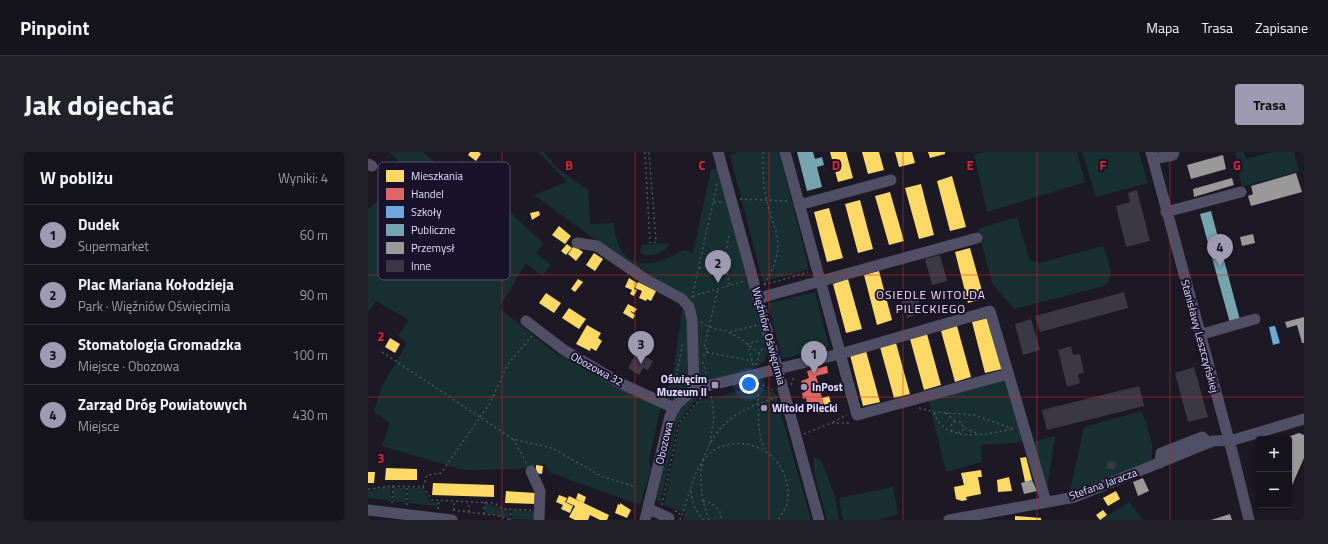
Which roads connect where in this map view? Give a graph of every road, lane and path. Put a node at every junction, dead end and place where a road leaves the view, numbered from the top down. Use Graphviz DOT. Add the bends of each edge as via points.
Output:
graph roads {
  1 [pos="645,152"];
  2 [pos="649,152"];
  3 [pos="763,152"];
  4 [pos="785,152"];
  5 [pos="1174,152"];
  6 [pos="722,153"];
  7 [pos="1152,156"];
  8 [pos="650,161"];
  9 [pos="645,162"];
  10 [pos="891,180"];
  11 [pos="718,181"];
  12 [pos="647,187"];
  13 [pos="652,187"];
  14 [pos="1241,192"];
  15 [pos="738,199"];
  16 [pos="767,200"];
  17 [pos="714,202"];
  18 [pos="726,202"];
  19 [pos="799,202"];
  20 [pos="1166,212"];
  21 [pos="735,233"];
  22 [pos="976,238"];
  23 [pos="577,242"];
  24 [pos="726,253"];
  25 [pos="717,262"];
  26 [pos="699,268"];
  27 [pos="726,268"];
  28 [pos="747,281"];
  29 [pos="820,281"];
  30 [pos="730,286"];
  31 [pos="718,289"];
  32 [pos="760,293"];
  33 [pos="693,296"];
  34 [pos="694,313"];
  35 [pos="1255,319"];
  36 [pos="526,321"];
  37 [pos="759,325"];
  38 [pos="710,326"];
  39 [pos="537,330"];
  40 [pos="730,332"];
  41 [pos="1200,335"];
  42 [pos="684,340"];
  43 [pos="748,344"];
  44 [pos="382,352"];
  45 [pos="707,352"];
  46 [pos="760,354"];
  47 [pos="840,354"];
  48 [pos="702,358"];
  49 [pos="752,361"];
  50 [pos="700,366"];
  51 [pos="778,369"];
  52 [pos="1008,374"];
  53 [pos="676,377"];
  54 [pos="694,385"];
  55 [pos="760,402"];
  56 [pos="664,403"];
  57 [pos="674,408"];
  58 [pos="914,408"];
  59 [pos="856,411"];
  60 [pos="934,412"];
  61 [pos="946,413"];
  62 [pos="480,418"];
  63 [pos="1304,419"];
  64 [pos="955,421"];
  65 [pos="831,423"];
  66 [pos="853,423"];
  67 [pos="964,427"];
  68 [pos="1018,428"];
  69 [pos="955,433"];
  70 [pos="979,434"];
  71 [pos="802,435"];
  72 [pos="514,440"];
  73 [pos="1229,440"];
  74 [pos="709,444"];
  75 [pos="765,450"];
  76 [pos="702,462"];
  77 [pos="532,471"];
  78 [pos="392,486"];
  79 [pos="407,486"];
  80 [pos="633,486"];
  81 [pos="691,486"];
  82 [pos="423,487"];
  83 [pos="368,489"];
  84 [pos="439,501"];
  85 [pos="703,501"];
  86 [pos="454,502"];
  87 [pos="469,502"];
  88 [pos="485,502"];
  89 [pos="1046,502"];
  90 [pos="407,505"];
  91 [pos="662,505"];
  92 [pos="438,509"];
  93 [pos="511,509"];
  94 [pos="649,509"];
  95 [pos="368,510"];
  96 [pos="388,512"];
  97 [pos="469,512"];
  98 [pos="484,514"];
  99 [pos="539,515"];
  100 [pos="452,518"];
  101 [pos="510,520"];
  102 [pos="645,520"];
  103 [pos="668,520"];
  104 [pos="680,520"];
  105 [pos="704,520"];
  106 [pos="709,520"];
  107 [pos="721,520"];
  108 [pos="778,520"];
  109 [pos="819,520"];
  110 [pos="949,520"];
  111 [pos="1249,520"];
  1 -- 9 [label="path"];
  2 -- 8 [label="path"];
  3 -- 16 [label="path"];
  4 -- 19 [label="street"];
  5 -- 7 [label="street" via="1168,156"];
  6 -- 32 [label="street, Więźniów Oświęcimia"];
  7 -- 20 [label="street, Stanisławy Leszczyńskiej"];
  8 -- 9 [label="path"];
  8 -- 13 [label="path"];
  9 -- 12 [label="path"];
  10 -- 19 [label="street"];
  11 -- 17 [label="path"];
  12 -- 13 [label="path"];
  12 -- 13 [label="path" via="650,243 656,242"];
  14 -- 20 [label="street"];
  15 -- 16 [label="path"];
  16 -- 19 [label="path"];
  16 -- 32 [label="path" via="779,242 778,255"];
  17 -- 18 [label="path"];
  17 -- 26 [label="path"];
  19 -- 29 [label="street"];
  20 -- 41 [label="street, Stanisławy Leszczyńskiej"];
  21 -- 24 [label="path" via="729,235"];
  22 -- 29 [label="street"];
  23 -- 34 [label="street" via="597,246 644,279 682,300"];
  24 -- 25 [label="path" via="720,254"];
  24 -- 27 [label="path" via="732,262"];
  25 -- 26 [label="path"];
  25 -- 27 [label="path" via="720,267"];
  26 -- 33 [label="path"];
  27 -- 30 [label="path"];
  28 -- 30 [label="path"];
  29 -- 32 [label="street"];
  29 -- 47 [label="street"];
  30 -- 31 [label="path"];
  31 -- 33 [label="path"];
  31 -- 38 [label="path"];
  32 -- 51 [label="street, Więźniów Oświęcimia"];
  33 -- 34 [label="path"];
  34 -- 38 [label="path" via="701,322"];
  34 -- 54 [label="street"];
  35 -- 41 [label="street"];
  36 -- 39 [label="street, Obozowa 32"];
  37 -- 40 [label="path"];
  38 -- 40 [label="path"];
  38 -- 45 [label="path" via="704,348 708,349"];
  39 -- 56 [label="street, Obozowa 32" via="576,358 620,383"];
  39 -- 62 [label="path" via="508,364 490,404"];
  40 -- 43 [label="path"];
  41 -- 73 [label="street, Stanisławy Leszczyńskiej"];
  42 -- 53 [label="path"];
  43 -- 46 [label="path"];
  43 -- 46 [label="path" via="763,340"];
  43 -- 49 [label="path"];
  44 -- 62 [label="path"];
  45 -- 48 [label="path"];
  45 -- 49 [label="path"];
  46 -- 49 [label="path" via="756,365 752,366"];
  47 -- 51 [label="street, Obozowa"];
  47 -- 52 [label="street, Obozowa" via="990,311"];
  47 -- 59 [label="street"];
  48 -- 50 [label="path"];
  48 -- 54 [label="path" via="707,378"];
  51 -- 54 [label="street, Obozowa"];
  51 -- 109 [label="street, Więźniów Oświęcimia"];
  52 -- 59 [label="street" via="857,415"];
  52 -- 68 [label="street"];
  53 -- 54 [label="path"];
  53 -- 56 [label="path"];
  54 -- 57 [label="street, Obozowa"];
  55 -- 55 [label="path" via="756,384 777,391 779,397"];
  55 -- 74 [label="path" via="733,417"];
  55 -- 75 [label="path" via="758,434"];
  56 -- 57 [label="street, Obozowa 32"];
  57 -- 94 [label="street, Obozowa" via="665,431"];
  58 -- 60 [label="path"];
  59 -- 65 [label="path"];
  60 -- 61 [label="path"];
  60 -- 69 [label="path" via="942,425"];
  61 -- 64 [label="path"];
  61 -- 68 [label="path" via="974,415"];
  62 -- 72 [label="path"];
  62 -- 82 [label="path" via="441,473 427,475"];
  63 -- 73 [label="street, Stefana Jaracza"];
  64 -- 67 [label="path" via="961,422"];
  64 -- 69 [label="path" via="951,426"];
  65 -- 66 [label="path"];
  65 -- 71 [label="path"];
  67 -- 69 [label="path" via="961,432"];
  67 -- 70 [label="path"];
  68 -- 70 [label="path"];
  68 -- 89 [label="street"];
  69 -- 70 [label="path" via="967,436"];
  72 -- 77 [label="path"];
  72 -- 80 [label="path" via="552,448 601,476"];
  73 -- 89 [label="street, Stefana Jaracza" via="1209,443 1075,497"];
  73 -- 111 [label="street, Stanisławy Leszczyńskiej"];
  74 -- 76 [label="path"];
  74 -- 91 [label="path" via="714,417 711,395 700,398 680,423"];
  75 -- 76 [label="path" via="750,444 734,444 719,448"];
  75 -- 108 [label="path" via="776,459 784,471 788,486 787,504"];
  76 -- 81 [label="path"];
  76 -- 85 [label="path" via="700,477"];
  77 -- 99 [label="street" via="540,491"];
  78 -- 79 [label="path"];
  78 -- 83 [label="path"];
  78 -- 96 [label="path"];
  79 -- 82 [label="path"];
  79 -- 90 [label="path"];
  81 -- 104 [label="path"];
  81 -- 105 [label="path" via="695,507"];
  82 -- 84 [label="path" via="432,500"];
  84 -- 86 [label="path"];
  84 -- 92 [label="path"];
  85 -- 106 [label="path"];
  85 -- 107 [label="path" via="718,509"];
  86 -- 87 [label="path"];
  86 -- 100 [label="path"];
  87 -- 88 [label="path"];
  87 -- 97 [label="path"];
  88 -- 93 [label="path"];
  88 -- 98 [label="path"];
  89 -- 110 [label="street, Stefana Jaracza"];
  93 -- 99 [label="path"];
  93 -- 101 [label="path"];
  94 -- 102 [label="street, Obozowa"];
  94 -- 103 [label="street" via="669,518"];
  95 -- 96 [label="street"];
  96 -- 100 [label="street"];
}
